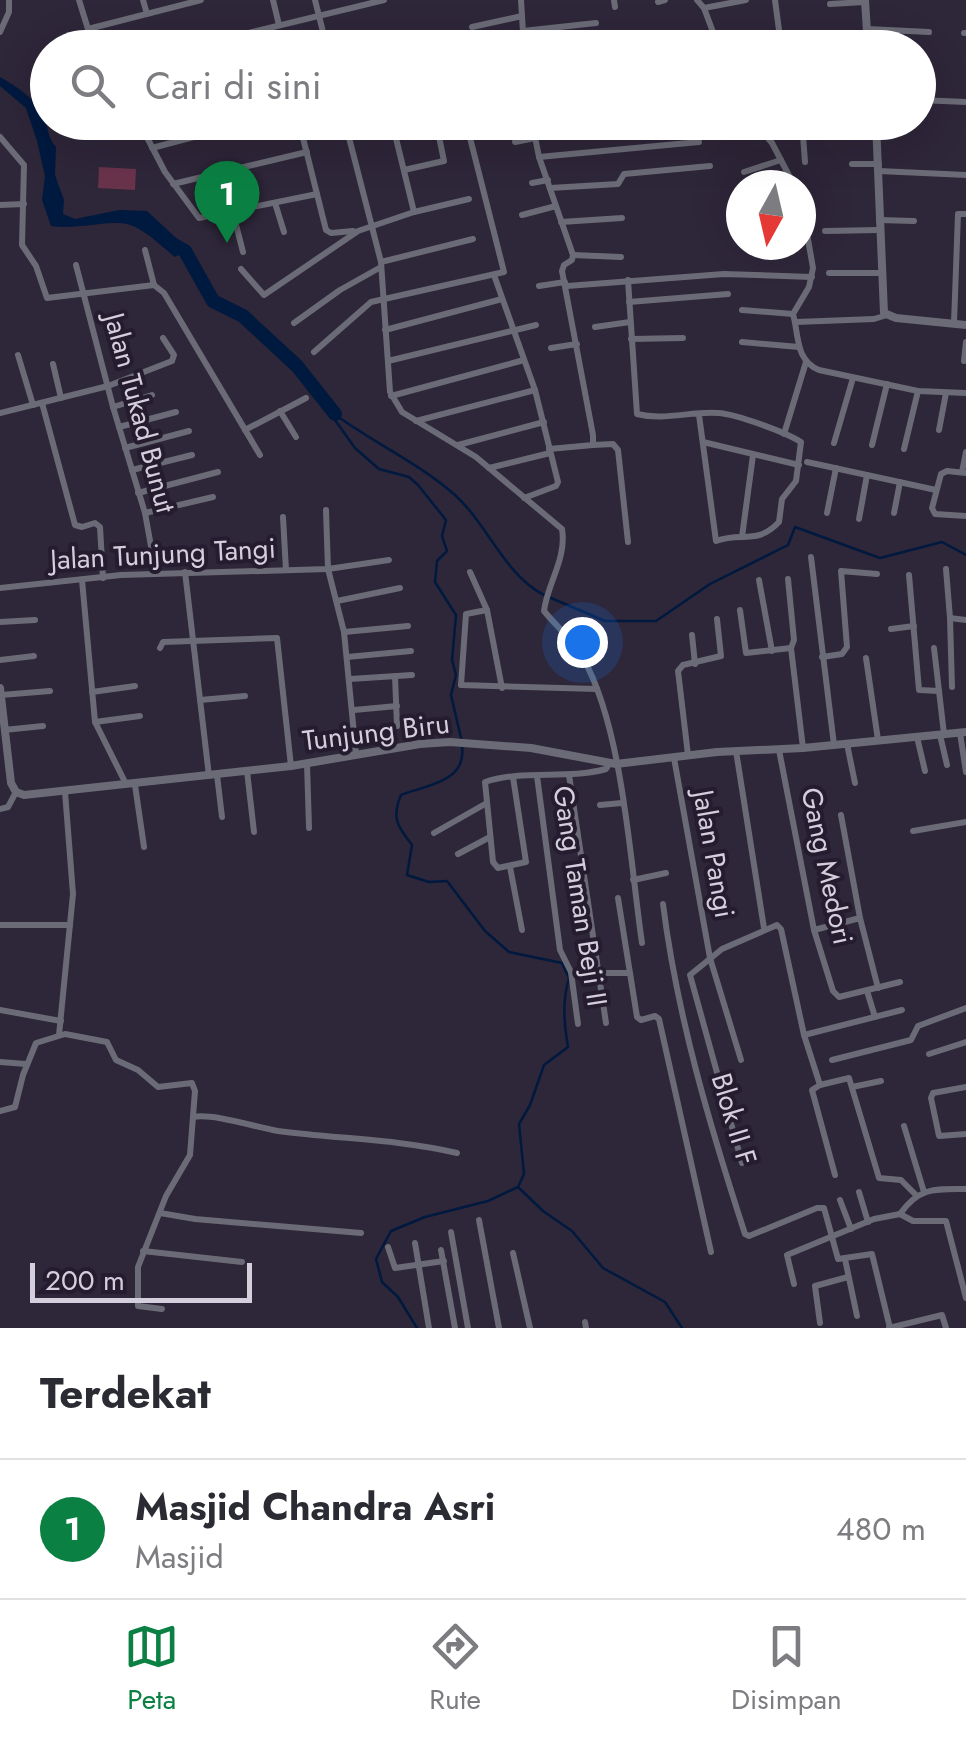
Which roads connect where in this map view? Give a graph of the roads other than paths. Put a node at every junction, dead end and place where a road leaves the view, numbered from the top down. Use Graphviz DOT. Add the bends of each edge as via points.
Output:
graph roads {
  1 [pos="9,0"];
  2 [pos="79,0"];
  3 [pos="143,0"];
  4 [pos="201,0"];
  5 [pos="273,0"];
  6 [pos="315,0"];
  7 [pos="384,0"];
  8 [pos="521,0"];
  9 [pos="697,0"];
  10 [pos="746,0"];
  11 [pos="775,0"];
  12 [pos="865,1"];
  13 [pos="188,2"];
  14 [pos="830,4"];
  15 [pos="704,8"];
  16 [pos="147,14"];
  17 [pos="522,16"];
  18 [pos="318,17"];
  19 [pos="596,23"];
  20 [pos="279,25"];
  21 [pos="472,26"];
  22 [pos="866,29"];
  23 [pos="89,30"];
  24 [pos="96,30"];
  25 [pos="259,30"];
  26 [pos="322,30"];
  27 [pos="523,30"];
  28 [pos="564,30"];
  29 [pos="712,30"];
  30 [pos="779,30"];
  31 [pos="887,30"];
  32 [pos="0,32"];
  33 [pos="936,101"];
  34 [pos="966,102"];
  35 [pos="0,137"];
  36 [pos="148,140"];
  37 [pos="182,140"];
  38 [pos="303,140"];
  39 [pos="350,140"];
  40 [pos="396,140"];
  41 [pos="439,140"];
  42 [pos="471,140"];
  43 [pos="524,140"];
  44 [pos="535,140"];
  45 [pos="768,140"];
  46 [pos="803,140"];
  47 [pos="877,140"];
  48 [pos="514,142"];
  49 [pos="700,142"];
  50 [pos="152,148"];
  51 [pos="306,152"];
  52 [pos="539,157"];
  53 [pos="781,160"];
  54 [pos="805,162"];
  55 [pos="852,164"];
  56 [pos="710,166"];
  57 [pos="879,167"];
  58 [pos="404,170"];
  59 [pos="750,170"];
  60 [pos="786,170"];
  61 [pos="966,175"];
  62 [pos="173,184"];
  63 [pos="532,184"];
  64 [pos="549,184"];
  65 [pos="317,194"];
  66 [pos="469,200"];
  67 [pos="275,203"];
  68 [pos="24,204"];
  69 [pos="0,205"];
  70 [pos="556,206"];
  71 [pos="414,212"];
  72 [pos="233,213"];
  73 [pos="966,214"];
  74 [pos="522,215"];
  75 [pos="622,218"];
  76 [pos="879,220"];
  77 [pos="914,221"];
  78 [pos="562,222"];
  79 [pos="372,226"];
  80 [pos="880,230"];
  81 [pos="358,231"];
  82 [pos="825,231"];
  83 [pos="284,232"];
  84 [pos="473,239"];
  85 [pos="146,250"];
  86 [pos="244,252"];
  87 [pos="573,255"];
  88 [pos="622,257"];
  89 [pos="808,260"];
  90 [pos="381,264"];
  91 [pos="76,265"];
  92 [pos="241,269"];
  93 [pos="829,273"];
  94 [pos="882,273"];
  95 [pos="494,275"];
  96 [pos="812,277"];
  97 [pos="628,280"];
  98 [pos="566,284"];
  99 [pos="154,285"];
  100 [pos="539,286"];
  101 [pos="84,294"];
  102 [pos="728,294"];
  103 [pos="382,298"];
  104 [pos="502,299"];
  105 [pos="629,302"];
  106 [pos="742,310"];
  107 [pos="793,314"];
  108 [pos="887,315"];
  109 [pos="294,322"];
  110 [pos="630,322"];
  111 [pos="796,322"];
  112 [pos="954,324"];
  113 [pos="966,324"];
  114 [pos="536,325"];
  115 [pos="595,328"];
  116 [pos="386,330"];
  117 [pos="514,332"];
  118 [pos="164,338"];
  119 [pos="683,338"];
  120 [pos="631,340"];
  121 [pos="742,342"];
  122 [pos="966,342"];
  123 [pos="577,344"];
  124 [pos="799,347"];
  125 [pos="550,348"];
  126 [pos="314,352"];
  127 [pos="18,355"];
  128 [pos="524,360"];
  129 [pos="388,362"];
  130 [pos="806,362"];
  131 [pos="964,362"];
  132 [pos="53,364"];
  133 [pos="853,378"];
  134 [pos="887,384"];
  135 [pos="108,386"];
  136 [pos="535,390"];
  137 [pos="918,391"];
  138 [pos="946,392"];
  139 [pos="966,393"];
  140 [pos="152,395"];
  141 [pos="391,396"];
  142 [pos="61,398"];
  143 [pos="306,398"];
  144 [pos="38,404"];
  145 [pos="112,407"];
  146 [pos="176,412"];
  147 [pos="280,412"];
  148 [pos="0,414"];
  149 [pos="699,415"];
  150 [pos="416,421"];
  151 [pos="544,422"];
  152 [pos="118,427"];
  153 [pos="245,430"];
  154 [pos="939,430"];
  155 [pos="189,431"];
  156 [pos="784,434"];
  157 [pos="296,437"];
  158 [pos="702,442"];
  159 [pos="593,444"];
  160 [pos="834,444"];
  161 [pos="872,445"];
  162 [pos="457,446"];
  163 [pos="125,448"];
  164 [pos="904,449"];
  165 [pos="550,451"];
  166 [pos="966,452"];
  167 [pos="192,455"];
  168 [pos="260,455"];
  169 [pos="753,455"];
  170 [pos="803,463"];
  171 [pos="489,468"];
  172 [pos="836,468"];
  173 [pos="132,470"];
  174 [pos="218,472"];
  175 [pos="964,472"];
  176 [pos="867,475"];
  177 [pos="900,482"];
  178 [pos="936,490"];
  179 [pos="138,493"];
  180 [pos="213,497"];
  181 [pos="524,498"];
  182 [pos="326,510"];
  183 [pos="145,513"];
  184 [pos="827,513"];
  185 [pos="894,514"];
  186 [pos="966,516"];
  187 [pos="284,517"];
  188 [pos="858,518"];
  189 [pos="742,537"];
  190 [pos="628,542"];
  191 [pos="811,557"];
  192 [pos="390,560"];
  193 [pos="328,569"];
  194 [pos="946,569"];
  195 [pos="286,570"];
  196 [pos="184,572"];
  197 [pos="470,572"];
  198 [pos="156,574"];
  199 [pos="877,574"];
  200 [pos="910,575"];
  201 [pos="103,578"];
  202 [pos="788,579"];
  203 [pos="82,580"];
  204 [pos="759,580"];
  205 [pos="0,588"];
  206 [pos="400,588"];
  207 [pos="337,602"];
  208 [pos="488,610"];
  209 [pos="740,610"];
  210 [pos="950,618"];
  211 [pos="716,619"];
  212 [pos="34,620"];
  213 [pos="966,620"];
  214 [pos="0,622"];
  215 [pos="408,626"];
  216 [pos="914,626"];
  217 [pos="891,628"];
  218 [pos="344,632"];
  219 [pos="692,635"];
  220 [pos="192,640"];
  221 [pos="160,648"];
  222 [pos="791,648"];
  223 [pos="934,648"];
  224 [pos="772,650"];
  225 [pos="411,651"];
  226 [pos="34,656"];
  227 [pos="347,657"];
  228 [pos="822,657"];
  229 [pos="866,658"];
  230 [pos="0,660"];
  231 [pos="695,664"];
  232 [pos="395,676"];
  233 [pos="412,676"];
  234 [pos="350,680"];
  235 [pos="135,686"];
  236 [pos="952,686"];
  237 [pos="502,688"];
  238 [pos="597,689"];
  239 [pos="50,690"];
  240 [pos="938,691"];
  241 [pos="0,692"];
  242 [pos="92,692"];
  243 [pos="246,696"];
  244 [pos="200,700"];
  245 [pos="396,706"];
  246 [pos="354,710"];
  247 [pos="140,716"];
  248 [pos="95,722"];
  249 [pos="43,726"];
  250 [pos="397,726"];
  251 [pos="4,730"];
  252 [pos="963,732"];
  253 [pos="942,735"];
  254 [pos="917,737"];
  255 [pos="878,740"];
  256 [pos="847,744"];
  257 [pos="834,745"];
  258 [pos="802,748"];
  259 [pos="780,750"];
  260 [pos="736,751"];
  261 [pos="356,754"];
  262 [pos="688,755"];
  263 [pos="674,758"];
  264 [pos="307,763"];
  265 [pos="613,764"];
  266 [pos="291,766"];
  267 [pos="947,766"];
  268 [pos="247,771"];
  269 [pos="925,771"];
  270 [pos="966,772"];
  271 [pos="570,775"];
  272 [pos="213,776"];
  273 [pos="537,776"];
  274 [pos="512,777"];
  275 [pos="855,783"];
  276 [pos="131,785"];
  277 [pos="16,792"];
  278 [pos="66,792"];
  279 [pos="622,803"];
  280 [pos="486,804"];
  281 [pos="600,805"];
  282 [pos="0,809"];
  283 [pos="841,815"];
  284 [pos="222,817"];
  285 [pos="966,822"];
  286 [pos="309,828"];
  287 [pos="912,831"];
  288 [pos="254,832"];
  289 [pos="434,833"];
  290 [pos="490,837"];
  291 [pos="144,847"];
  292 [pos="458,854"];
  293 [pos="510,866"];
  294 [pos="666,873"];
  295 [pos="632,880"];
  296 [pos="618,898"];
  297 [pos="663,904"];
  298 [pos="860,918"];
  299 [pos="0,925"];
  300 [pos="70,925"];
  301 [pos="764,928"];
  302 [pos="522,930"];
  303 [pos="814,930"];
  304 [pos="642,943"];
  305 [pos="710,958"];
  306 [pos="628,973"];
  307 [pos="598,974"];
  308 [pos="900,982"];
  309 [pos="878,988"];
  310 [pos="866,991"];
  311 [pos="966,1008"];
  312 [pos="0,1010"];
  313 [pos="902,1010"];
  314 [pos="875,1017"];
  315 [pos="61,1021"];
  316 [pos="578,1024"];
  317 [pos="606,1024"];
  318 [pos="804,1035"];
  319 [pos="59,1036"];
  320 [pos="966,1042"];
  321 [pos="930,1054"];
  322 [pos="742,1060"];
  323 [pos="832,1060"];
  324 [pos="0,1062"];
  325 [pos="26,1064"];
  326 [pos="881,1080"];
  327 [pos="820,1085"];
  328 [pos="852,1087"];
  329 [pos="966,1087"];
  330 [pos="0,1111"];
  331 [pos="193,1117"];
  332 [pos="904,1126"];
  333 [pos="966,1134"];
  334 [pos="457,1153"];
  335 [pos="742,1163"];
  336 [pos="835,1175"];
  337 [pos="966,1189"];
  338 [pos="859,1192"];
  339 [pos="920,1194"];
  340 [pos="840,1200"];
  341 [pos="160,1213"];
  342 [pos="900,1214"];
  343 [pos="479,1220"];
  344 [pos="868,1222"];
  345 [pos="851,1229"];
  346 [pos="452,1232"];
  347 [pos="361,1233"];
  348 [pos="832,1237"];
  349 [pos="414,1243"];
  350 [pos="388,1248"];
  351 [pos="441,1250"];
  352 [pos="143,1251"];
  353 [pos="711,1252"];
  354 [pos="513,1253"];
  355 [pos="845,1259"];
  356 [pos="444,1260"];
  357 [pos="242,1262"];
  358 [pos="418,1265"];
  359 [pos="848,1277"];
  360 [pos="964,1280"];
  361 [pos="794,1284"];
  362 [pos="966,1298"];
  363 [pos="162,1309"];
  364 [pos="857,1316"];
  365 [pos="820,1324"];
  366 [pos="429,1328"];
  367 [pos="456,1328"];
  368 [pos="468,1328"];
  369 [pos="499,1328"];
  370 [pos="530,1328"];
  371 [pos="889,1328"];
  372 [pos="946,1328"];
  1 -- 32 [label="street"];
  2 -- 23 [label="street"];
  3 -- 16 [label="street"];
  4 -- 13 [label="street"];
  5 -- 20 [label="street"];
  6 -- 18 [label="street"];
  7 -- 18 [label="street"];
  8 -- 17 [label="street"];
  9 -- 15 [label="street"];
  10 -- 15 [label="street"];
  11 -- 30 [label="street"];
  12 -- 14 [label="street"];
  12 -- 22 [label="street"];
  13 -- 16 [label="street"];
  15 -- 29 [label="street"];
  16 -- 24 [label="street"];
  17 -- 21 [label="street"];
  17 -- 27 [label="street"];
  18 -- 20 [label="street"];
  18 -- 26 [label="street"];
  19 -- 28 [label="street"];
  20 -- 25 [label="street"];
  22 -- 31 [label="street"];
  33 -- 34 [label="street"];
  35 -- 68 [label="street" via="24,165"];
  36 -- 50 [label="street"];
  37 -- 50 [label="street"];
  38 -- 51 [label="street"];
  39 -- 79 [label="street"];
  40 -- 58 [label="street"];
  41 -- 58 [label="street" via="443,162"];
  42 -- 95 [label="street" via="505,268"];
  43 -- 48 [label="street"];
  44 -- 52 [label="street"];
  45 -- 53 [label="street"];
  46 -- 54 [label="street"];
  47 -- 57 [label="street"];
  49 -- 52 [label="street"];
  50 -- 62 [label="street"];
  51 -- 62 [label="street"];
  51 -- 65 [label="street"];
  52 -- 64 [label="street"];
  53 -- 59 [label="street"];
  53 -- 60 [label="street"];
  55 -- 57 [label="street"];
  56 -- 64 [label="street" via="624,174 618,184"];
  57 -- 61 [label="street"];
  57 -- 76 [label="street"];
  58 -- 71 [label="street"];
  62 -- 72 [label="street" via="199,218"];
  63 -- 64 [label="street"];
  64 -- 70 [label="street"];
  65 -- 67 [label="street"];
  65 -- 81 [label="street" via="326,230"];
  66 -- 71 [label="street"];
  67 -- 72 [label="street"];
  67 -- 83 [label="street"];
  68 -- 69 [label="street"];
  68 -- 101 [label="street" via="22,244 46,297"];
  70 -- 74 [label="street"];
  70 -- 78 [label="street"];
  71 -- 79 [label="street"];
  72 -- 86 [label="street"];
  73 -- 112 [label="street" via="958,214"];
  75 -- 78 [label="street"];
  76 -- 77 [label="street"];
  76 -- 80 [label="street"];
  78 -- 87 [label="street"];
  79 -- 81 [label="street"];
  79 -- 90 [label="street"];
  80 -- 82 [label="street"];
  80 -- 94 [label="street"];
  81 -- 92 [label="street" via="264,294"];
  84 -- 90 [label="street"];
  85 -- 99 [label="street"];
  87 -- 88 [label="street"];
  87 -- 98 [label="street" via="563,266"];
  89 -- 96 [label="street"];
  90 -- 103 [label="street"];
  90 -- 109 [label="street"];
  91 -- 101 [label="street, Jalan Tukad Bunut"];
  93 -- 94 [label="street"];
  94 -- 108 [label="street"];
  95 -- 103 [label="street"];
  95 -- 104 [label="street"];
  96 -- 97 [label="street"];
  96 -- 107 [label="street"];
  97 -- 98 [label="street"];
  97 -- 105 [label="street"];
  98 -- 100 [label="street"];
  98 -- 123 [label="street"];
  99 -- 101 [label="street"];
  99 -- 153 [label="street, Jalan Tukad Bunut"];
  101 -- 135 [label="street, Jalan Tukad Bunut"];
  102 -- 105 [label="street"];
  103 -- 116 [label="street"];
  103 -- 126 [label="street"];
  104 -- 116 [label="street"];
  104 -- 117 [label="street"];
  105 -- 110 [label="street"];
  106 -- 107 [label="street"];
  107 -- 111 [label="street"];
  108 -- 111 [label="street"];
  108 -- 112 [label="street"];
  110 -- 115 [label="street"];
  110 -- 120 [label="street"];
  111 -- 124 [label="street"];
  112 -- 113 [label="street"];
  114 -- 117 [label="street"];
  116 -- 129 [label="street"];
  117 -- 128 [label="street"];
  117 -- 129 [label="street"];
  118 -- 135 [label="street" via="174,360"];
  119 -- 120 [label="street"];
  120 -- 149 [label="street" via="638,414"];
  121 -- 124 [label="street"];
  122 -- 131 [label="street"];
  123 -- 125 [label="street"];
  123 -- 159 [label="street"];
  124 -- 130 [label="street"];
  127 -- 144 [label="street"];
  128 -- 136 [label="street"];
  128 -- 141 [label="street"];
  129 -- 141 [label="street"];
  130 -- 133 [label="street"];
  130 -- 156 [label="street"];
  132 -- 142 [label="street"];
  133 -- 134 [label="street"];
  133 -- 160 [label="street"];
  134 -- 137 [label="street"];
  134 -- 161 [label="street"];
  135 -- 142 [label="street"];
  135 -- 145 [label="street, Jalan Tukad Bunut"];
  136 -- 150 [label="street"];
  136 -- 151 [label="street"];
  137 -- 138 [label="street"];
  137 -- 164 [label="street"];
  138 -- 139 [label="street"];
  138 -- 154 [label="street"];
  140 -- 145 [label="street"];
  141 -- 150 [label="street"];
  142 -- 144 [label="street"];
  143 -- 147 [label="street"];
  144 -- 148 [label="street"];
  144 -- 201 [label="street" via="76,524 100,526"];
  145 -- 152 [label="street, Jalan Tukad Bunut"];
  146 -- 152 [label="street"];
  147 -- 153 [label="street"];
  147 -- 157 [label="street"];
  149 -- 156 [label="street" via="739,416"];
  149 -- 158 [label="street"];
  150 -- 162 [label="street"];
  151 -- 162 [label="street"];
  151 -- 165 [label="street"];
  152 -- 163 [label="street, Jalan Tukad Bunut"];
  153 -- 168 [label="street, Jalan Tukad Bunut"];
  155 -- 163 [label="street"];
  156 -- 170 [label="street" via="801,442"];
  158 -- 169 [label="street"];
  158 -- 189 [label="street" via="716,541"];
  159 -- 165 [label="street"];
  159 -- 190 [label="street" via="617,447"];
  162 -- 171 [label="street"];
  163 -- 173 [label="street, Jalan Tukad Bunut"];
  165 -- 171 [label="street"];
  165 -- 181 [label="street" via="558,485"];
  166 -- 175 [label="street"];
  167 -- 173 [label="street"];
  169 -- 170 [label="street"];
  169 -- 189 [label="street"];
  170 -- 172 [label="street"];
  170 -- 189 [label="street" via="782,499 779,522 760,537"];
  171 -- 181 [label="street"];
  172 -- 176 [label="street"];
  172 -- 184 [label="street"];
  173 -- 179 [label="street, Jalan Tukad Bunut"];
  174 -- 179 [label="street"];
  175 -- 178 [label="street" via="943,472"];
  176 -- 177 [label="street"];
  176 -- 188 [label="street"];
  177 -- 178 [label="street"];
  177 -- 185 [label="street"];
  178 -- 186 [label="street" via="933,513"];
  179 -- 183 [label="street, Jalan Tukad Bunut"];
  180 -- 183 [label="street"];
  181 -- 238 [label="street" via="562,529 544,611 582,657"];
  182 -- 193 [label="street"];
  183 -- 198 [label="street, Jalan Tukad Bunut"];
  187 -- 195 [label="street"];
  191 -- 228 [label="street"];
  192 -- 193 [label="street, Jalan Tunjung Tangi"];
  193 -- 195 [label="street, Jalan Tunjung Tangi"];
  193 -- 207 [label="street"];
  194 -- 210 [label="street"];
  195 -- 196 [label="street, Jalan Tunjung Tangi"];
  196 -- 198 [label="street, Jalan Tunjung Tangi"];
  196 -- 220 [label="street"];
  197 -- 208 [label="street"];
  198 -- 201 [label="street, Jalan Tunjung Tangi"];
  199 -- 228 [label="street" via="841,571 846,650"];
  200 -- 216 [label="street"];
  201 -- 203 [label="street, Jalan Tunjung Tangi"];
  202 -- 222 [label="street"];
  203 -- 205 [label="street, Jalan Tunjung Tangi"];
  203 -- 242 [label="street"];
  204 -- 224 [label="street"];
  206 -- 207 [label="street"];
  207 -- 218 [label="street"];
  208 -- 237 [label="street"];
  208 -- 237 [label="street" via="466,614 461,683"];
  209 -- 224 [label="street" via="746,653"];
  210 -- 213 [label="street"];
  210 -- 236 [label="street"];
  211 -- 231 [label="street" via="721,656"];
  212 -- 214 [label="street"];
  215 -- 218 [label="street"];
  216 -- 217 [label="street"];
  216 -- 240 [label="street" via="919,690"];
  218 -- 227 [label="street"];
  219 -- 231 [label="street"];
  220 -- 221 [label="street" via="163,642"];
  220 -- 244 [label="street"];
  220 -- 266 [label="street" via="276,638"];
  222 -- 224 [label="street"];
  222 -- 258 [label="street"];
  223 -- 240 [label="street"];
  225 -- 227 [label="street"];
  226 -- 230 [label="street"];
  227 -- 234 [label="street"];
  228 -- 257 [label="street"];
  229 -- 255 [label="street"];
  231 -- 262 [label="street" via="678,670"];
  232 -- 233 [label="street"];
  232 -- 234 [label="street"];
  232 -- 245 [label="street"];
  234 -- 246 [label="street"];
  235 -- 242 [label="street"];
  237 -- 238 [label="street"];
  238 -- 265 [label="street"];
  239 -- 241 [label="street"];
  240 -- 253 [label="street"];
  241 -- 251 [label="street"];
  242 -- 248 [label="street"];
  243 -- 244 [label="street"];
  244 -- 272 [label="street"];
  245 -- 246 [label="street"];
  245 -- 250 [label="street"];
  246 -- 261 [label="street"];
  247 -- 248 [label="street"];
  248 -- 276 [label="street"];
  249 -- 251 [label="street"];
  251 -- 277 [label="street"];
  252 -- 253 [label="street, Tunjung Biru"];
  252 -- 270 [label="street"];
  253 -- 254 [label="street, Tunjung Biru"];
  253 -- 267 [label="street"];
  254 -- 255 [label="street, Tunjung Biru"];
  254 -- 269 [label="street"];
  255 -- 256 [label="street, Tunjung Biru"];
  256 -- 257 [label="street, Tunjung Biru"];
  256 -- 275 [label="street"];
  257 -- 258 [label="street, Tunjung Biru"];
  258 -- 259 [label="street, Tunjung Biru"];
  259 -- 260 [label="street, Tunjung Biru"];
  259 -- 303 [label="street, Gang Medori"];
  260 -- 262 [label="street, Tunjung Biru"];
  260 -- 301 [label="street"];
  261 -- 264 [label="street, Tunjung Biru"];
  261 -- 265 [label="street, Tunjung Biru" via="450,742"];
  262 -- 263 [label="street, Tunjung Biru"];
  263 -- 265 [label="street, Tunjung Biru"];
  263 -- 305 [label="street, Jalan Pangi"];
  264 -- 266 [label="street, Tunjung Biru"];
  264 -- 286 [label="street"];
  265 -- 271 [label="street, Gang Taman Beji II"];
  265 -- 279 [label="street"];
  266 -- 268 [label="street, Tunjung Biru"];
  268 -- 272 [label="street, Tunjung Biru"];
  268 -- 288 [label="street"];
  271 -- 273 [label="street, Gang Taman Beji II"];
  271 -- 307 [label="street"];
  272 -- 276 [label="street, Tunjung Biru"];
  272 -- 284 [label="street"];
  273 -- 274 [label="street, Gang Taman Beji II"];
  273 -- 316 [label="street, Gang Taman Beji II" via="560,950 571,972"];
  274 -- 280 [label="street, Gang Taman Beji II" via="485,782"];
  274 -- 293 [label="street" via="526,862"];
  276 -- 278 [label="street, Tunjung Biru"];
  276 -- 291 [label="street"];
  277 -- 278 [label="street, Tunjung Biru"];
  277 -- 282 [label="street"];
  278 -- 300 [label="street"];
  279 -- 281 [label="street"];
  279 -- 295 [label="street"];
  280 -- 289 [label="street"];
  280 -- 290 [label="street"];
  283 -- 298 [label="street"];
  285 -- 287 [label="street"];
  290 -- 292 [label="street"];
  290 -- 293 [label="street" via="494,866"];
  293 -- 302 [label="street"];
  294 -- 295 [label="street"];
  295 -- 304 [label="street"];
  296 -- 306 [label="street"];
  297 -- 348 [label="street, Blok II F" via="692,1056 746,1234 822,1207"];
  298 -- 303 [label="street"];
  298 -- 309 [label="street"];
  299 -- 300 [label="street"];
  300 -- 315 [label="street"];
  301 -- 305 [label="street"];
  301 -- 318 [label="street" via="781,929"];
  303 -- 310 [label="street, Gang Medori" via="833,991 839,997"];
  305 -- 322 [label="street, Jalan Pangi"];
  305 -- 335 [label="street" via="689,981"];
  306 -- 307 [label="street"];
  306 -- 353 [label="street" via="637,1017 659,1019"];
  307 -- 317 [label="street"];
  308 -- 309 [label="street"];
  309 -- 310 [label="street"];
  310 -- 314 [label="street"];
  311 -- 323 [label="street" via="918,1026 911,1040"];
  312 -- 315 [label="street"];
  313 -- 314 [label="street"];
  314 -- 318 [label="street"];
  315 -- 319 [label="street"];
  318 -- 327 [label="street"];
  319 -- 325 [label="street" via="36,1042"];
  319 -- 331 [label="street" via="107,1042 116,1060 158,1088 192,1083"];
  320 -- 321 [label="street"];
  324 -- 325 [label="street"];
  325 -- 330 [label="street" via="15,1107"];
  326 -- 328 [label="street"];
  327 -- 328 [label="street" via="846,1077"];
  327 -- 336 [label="street" via="812,1090"];
  328 -- 339 [label="street" via="879,1178 901,1180"];
  329 -- 333 [label="street" via="931,1098 940,1136"];
  331 -- 334 [label="street"];
  331 -- 341 [label="street" via="188,1161"];
  332 -- 339 [label="street"];
  337 -- 339 [label="street"];
  338 -- 344 [label="street"];
  339 -- 342 [label="street"];
  340 -- 345 [label="street"];
  341 -- 347 [label="street"];
  341 -- 352 [label="street"];
  342 -- 344 [label="street"];
  342 -- 360 [label="street" via="946,1221"];
  343 -- 369 [label="street"];
  344 -- 345 [label="street"];
  345 -- 348 [label="street"];
  346 -- 368 [label="street"];
  348 -- 355 [label="street" via="836,1256"];
  348 -- 361 [label="street" via="786,1256"];
  349 -- 358 [label="street"];
  350 -- 358 [label="street" via="395,1268"];
  351 -- 356 [label="street"];
  352 -- 357 [label="street"];
  352 -- 363 [label="street" via="138,1306"];
  354 -- 370 [label="street"];
  355 -- 359 [label="street"];
  355 -- 371 [label="street" via="872,1254"];
  356 -- 358 [label="street"];
  356 -- 367 [label="street"];
  358 -- 366 [label="street"];
  359 -- 364 [label="street"];
  359 -- 365 [label="street" via="814,1287"];
  360 -- 362 [label="street"];
  371 -- 372 [label="street" via="943,1316"];
}
